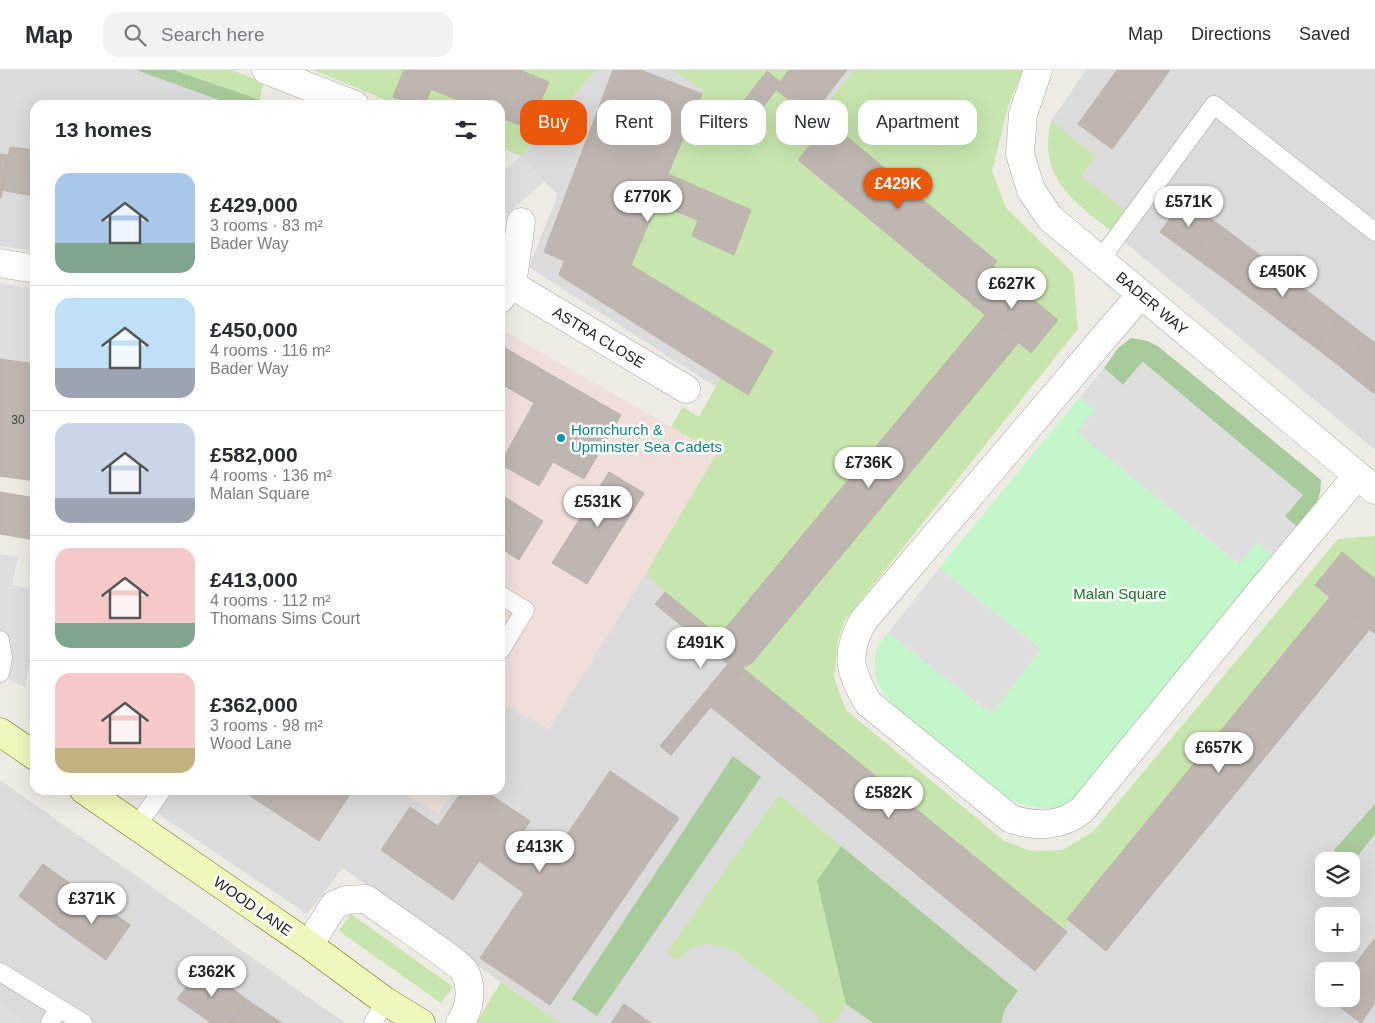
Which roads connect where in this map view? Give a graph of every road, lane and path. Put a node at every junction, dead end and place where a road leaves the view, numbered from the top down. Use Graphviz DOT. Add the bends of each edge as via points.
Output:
graph roads {
  1 [pos="266,70"];
  2 [pos="1038,70"];
  3 [pos="341,100"];
  4 [pos="521,222"];
  5 [pos="1375,232"];
  6 [pos="1100,260"];
  7 [pos="0,263"];
  8 [pos="30,268"];
  9 [pos="506,292"];
  10 [pos="1141,294"];
  11 [pos="686,389"];
  12 [pos="1366,483"];
  13 [pos="505,598"];
  14 [pos="0,640"];
  15 [pos="505,643"];
  16 [pos="0,673"];
  17 [pos="0,732"];
  18 [pos="30,753"];
  19 [pos="91,795"];
  20 [pos="158,795"];
  21 [pos="136,826"];
  22 [pos="309,945"];
  23 [pos="0,972"];
  24 [pos="379,1012"];
  25 [pos="54,1015"];
  26 [pos="83,1023"];
  27 [pos="421,1023"];
  28 [pos="460,1023"];
  1 -- 3 [label="street"];
  2 -- 6 [label="street, BADER WAY" via="1023,114 1020,154 1031,190 1050,218"];
  4 -- 9 [label="street, ASTRA CLOSE"];
  5 -- 6 [label="lane" via="1214,105"];
  6 -- 10 [label="street, BADER WAY"];
  7 -- 8 [label="street"];
  9 -- 11 [label="street, ASTRA CLOSE"];
  10 -- 12 [label="street, BADER WAY"];
  10 -- 12 [label="street" via="863,621 851,652 854,678 868,703 1011,819 1024,824 1046,825 1072,818 1082,810 1230,629"];
  13 -- 15 [label="lane" via="525,610"];
  14 -- 16 [label="lane" via="3,658"];
  17 -- 18 [label="street"];
  19 -- 21 [label="street, WOOD LANE"];
  20 -- 21 [label="lane"];
  21 -- 22 [label="street, WOOD LANE"];
  22 -- 24 [label="street, WOOD LANE"];
  22 -- 28 [label="street" via="334,905 346,900 366,899 464,970 470,989 466,1013"];
  23 -- 25 [label="lane"];
  24 -- 27 [label="street, WOOD LANE"];
  25 -- 26 [label="lane"];
}
